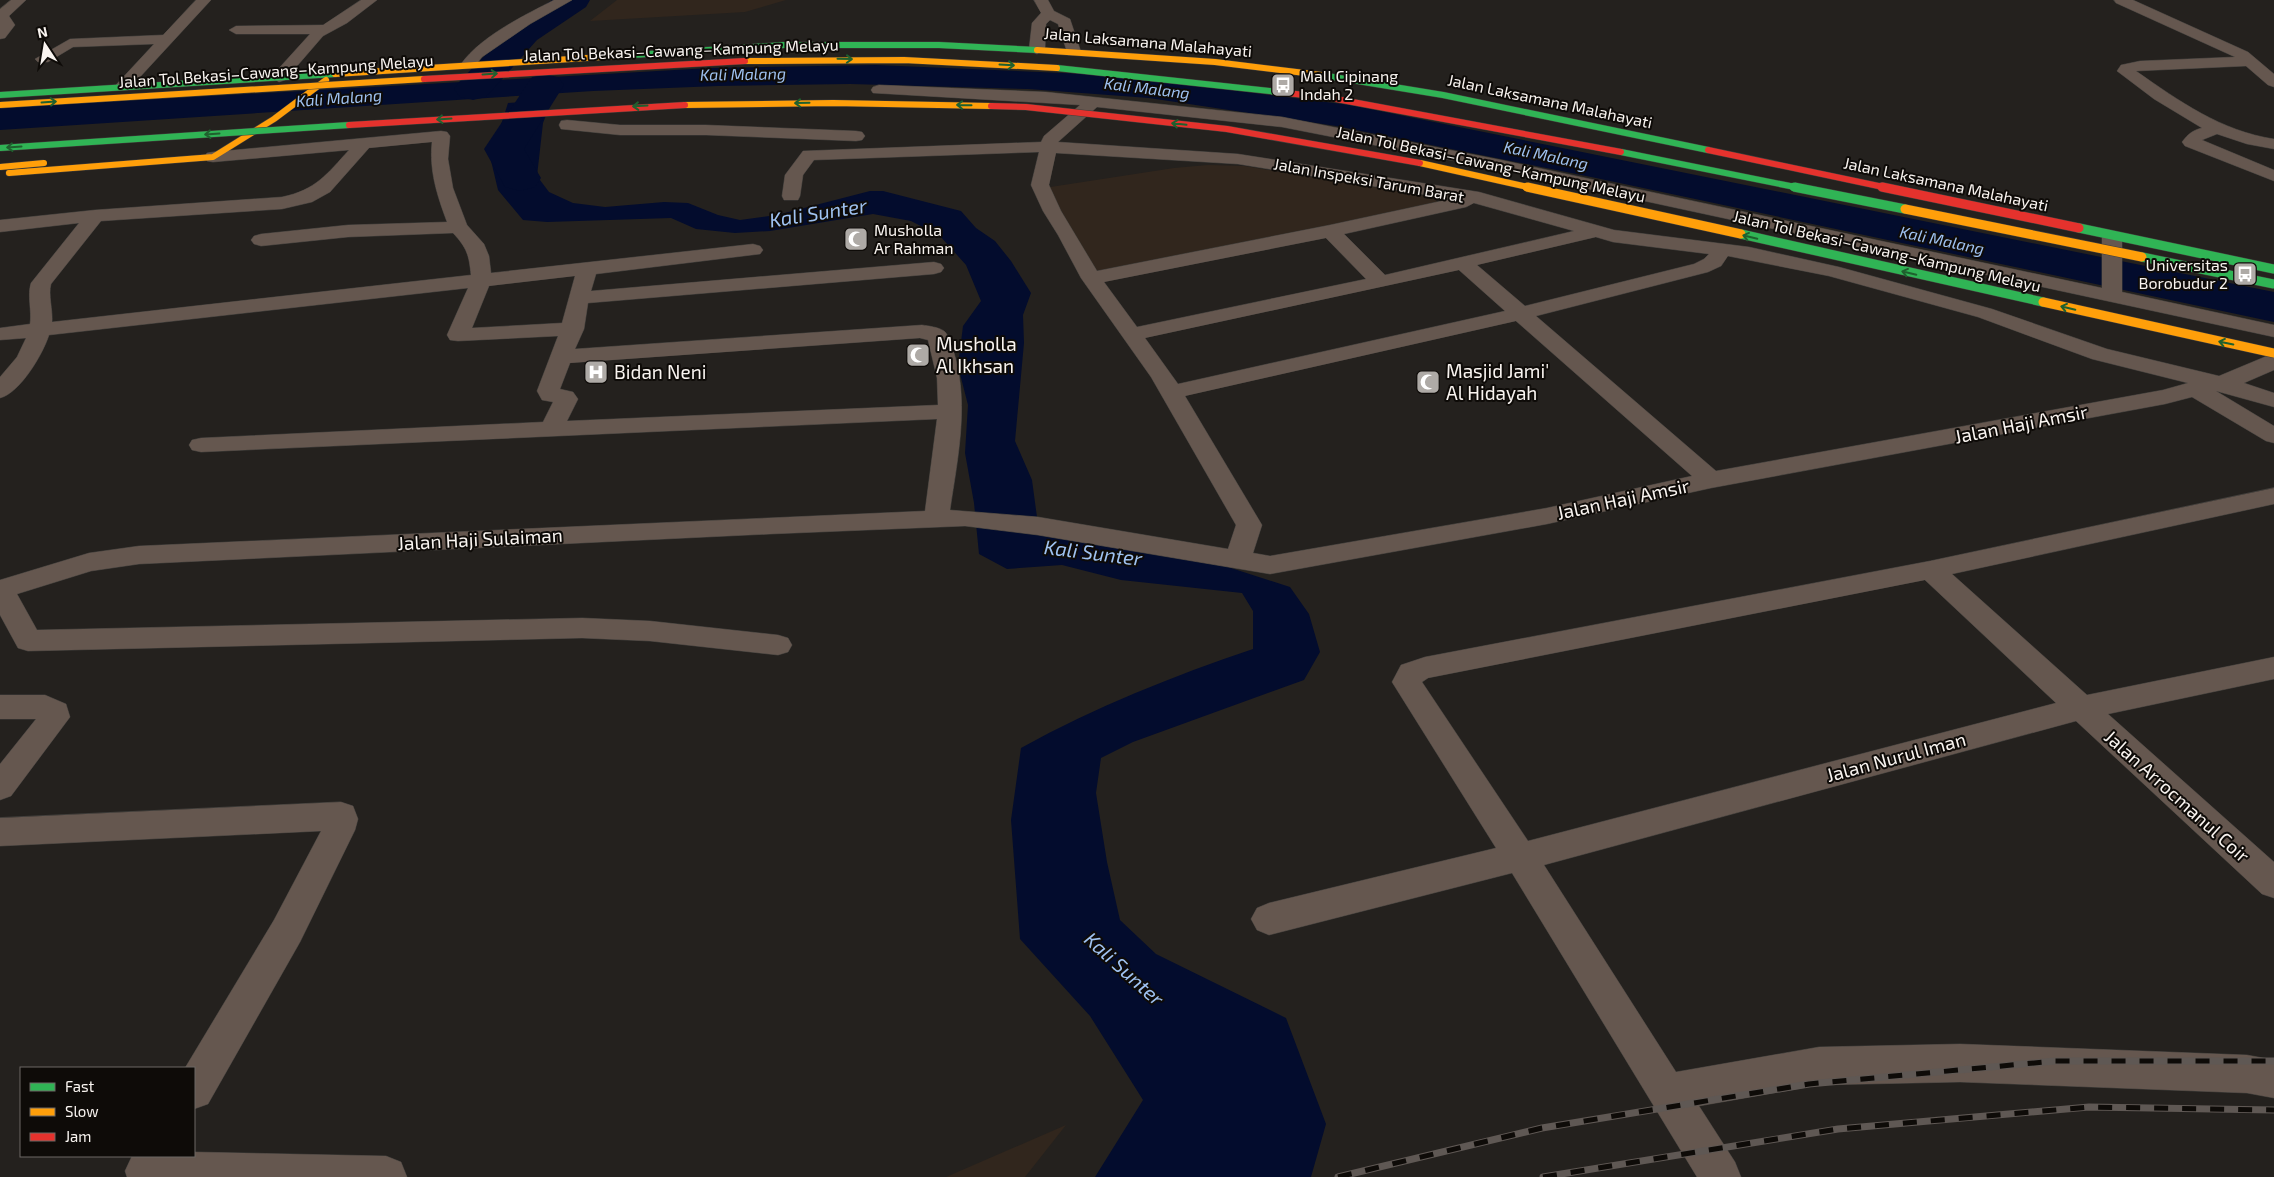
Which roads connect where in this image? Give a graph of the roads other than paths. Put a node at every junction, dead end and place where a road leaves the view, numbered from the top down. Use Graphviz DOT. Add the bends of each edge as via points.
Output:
graph roads {
  1 [pos="19,0"];
  2 [pos="204,0"];
  3 [pos="370,0"];
  4 [pos="565,0"];
  5 [pos="1041,0"];
  6 [pos="2148,0"];
  7 [pos="2122,1"];
  8 [pos="1048,14"];
  9 [pos="324,29"];
  10 [pos="236,30"];
  11 [pos="0,35"];
  12 [pos="165,38"];
  13 [pos="1036,49"];
  14 [pos="1072,52"];
  15 [pos="43,59"];
  16 [pos="2250,61"];
  17 [pos="479,63"];
  18 [pos="279,77"];
  19 [pos="324,81"];
  20 [pos="2274,82"];
  21 [pos="147,85"];
  22 [pos="122,87"];
  23 [pos="879,90"];
  24 [pos="0,94"];
  25 [pos="1095,101"];
  26 [pos="0,105"];
  27 [pos="565,118"];
  28 [pos="2217,129"];
  29 [pos="834,136"];
  30 [pos="365,142"];
  31 [pos="1048,144"];
  32 [pos="2274,144"];
  33 [pos="615,146"];
  34 [pos="0,148"];
  35 [pos="814,150"];
  36 [pos="213,157"];
  37 [pos="1501,165"];
  38 [pos="0,167"];
  39 [pos="0,174"];
  40 [pos="2274,176"];
  41 [pos="790,196"];
  42 [pos="1479,198"];
  43 [pos="95,216"];
  44 [pos="0,226"];
  45 [pos="458,227"];
  46 [pos="1330,231"];
  47 [pos="1594,232"];
  48 [pos="261,240"];
  49 [pos="1859,241"];
  50 [pos="2112,241"];
  51 [pos="1719,249"];
  52 [pos="753,250"];
  53 [pos="1464,264"];
  54 [pos="587,268"];
  55 [pos="934,268"];
  56 [pos="2274,269"];
  57 [pos="1832,270"];
  58 [pos="1091,278"];
  59 [pos="482,279"];
  60 [pos="1381,282"];
  61 [pos="2274,284"];
  62 [pos="2112,292"];
  63 [pos="578,298"];
  64 [pos="1523,314"];
  65 [pos="573,329"];
  66 [pos="40,330"];
  67 [pos="2274,330"];
  68 [pos="0,334"];
  69 [pos="1133,334"];
  70 [pos="2274,353"];
  71 [pos="561,357"];
  72 [pos="2274,360"];
  73 [pos="2222,384"];
  74 [pos="2194,388"];
  75 [pos="0,391"];
  76 [pos="1171,392"];
  77 [pos="2274,400"];
  78 [pos="950,411"];
  79 [pos="552,429"];
  80 [pos="2274,436"];
  81 [pos="201,445"];
  82 [pos="1711,480"];
  83 [pos="2274,496"];
  84 [pos="965,518"];
  85 [pos="936,520"];
  86 [pos="1237,561"];
  87 [pos="1930,570"];
  88 [pos="1,590"];
  89 [pos="778,645"];
  90 [pos="2274,668"];
  91 [pos="0,707"];
  92 [pos="2081,708"];
  93 [pos="0,787"];
  94 [pos="0,832"];
  95 [pos="1520,856"];
  96 [pos="2274,883"];
  97 [pos="1269,919"];
  98 [pos="2274,1079"];
  99 [pos="195,1088"];
  100 [pos="1666,1093"];
  101 [pos="147,1168"];
  102 [pos="386,1177"];
  103 [pos="1720,1177"];
  1 -- 11 [label="street" via="1,15 8,25"];
  2 -- 12 [label="street"];
  3 -- 9 [label="street"];
  4 -- 17 [label="street" via="525,21 477,54"];
  5 -- 8 [label="street"];
  6 -- 7 [label="street"];
  7 -- 16 [label="street" via="2204,36"];
  8 -- 13 [label="street" via="1039,23"];
  8 -- 14 [label="street" via="1065,22"];
  9 -- 10 [label="street"];
  9 -- 18 [label="street"];
  12 -- 15 [label="street" via="70,43"];
  12 -- 22 [label="street"];
  13 -- 14 [label="main road, Jalan Laksamana Malahayati"];
  13 -- 17 [label="main road, Jalan Laksamana Malahayati" via="887,43 793,45"];
  14 -- 50 [label="main road, Jalan Laksamana Malahayati" via="1270,68 1443,95"];
  16 -- 20 [label="street"];
  16 -- 28 [label="street" via="2126,68 2125,71 2147,87"];
  17 -- 18 [label="main road, Jalan Laksamana Malahayati"];
  17 -- 19 [label="main road" via="450,71"];
  18 -- 21 [label="main road, Jalan Laksamana Malahayati"];
  19 -- 21 [label="main road" via="172,89"];
  19 -- 36 [label="main road, bridge" via="274,119"];
  21 -- 22 [label="main road, Jalan Laksamana Malahayati"];
  22 -- 24 [label="main road, Jalan Laksamana Malahayati"];
  23 -- 25 [label="street"];
  25 -- 31 [label="street"];
  25 -- 37 [label="street" via="1282,122"];
  26 -- 61 [label="main road, Jalan Tol Bekasi–Cawang–Kampung Melayu, one-way, bridge" via="692,62 904,60 1041,66 1331,98 1537,135"];
  27 -- 29 [label="street" via="620,130"];
  27 -- 34 [label="main road, Jalan Tol Bekasi–Cawang–Kampung Melayu, one-way, bridge"];
  27 -- 38 [label="main road, bridge"];
  70 -- 27 [label="main road, Jalan Tol Bekasi–Cawang–Kampung Melayu, one-way, bridge" via="1430,165 1227,129 1026,106 654,105"];
  28 -- 32 [label="street" via="2254,142"];
  28 -- 40 [label="street" via="2199,134 2191,142"];
  29 -- 31 [label="street"];
  29 -- 35 [label="street"];
  30 -- 36 [label="street"];
  30 -- 43 [label="street" via="324,188 305,198"];
  30 -- 45 [label="street" via="441,136 439,159 444,188"];
  31 -- 35 [label="street"];
  31 -- 42 [label="street, Jalan Inspeksi Tarum Barat" via="1238,159"];
  31 -- 58 [label="street" via="1040,185"];
  33 -- 35 [label="street"];
  35 -- 41 [label="street" via="794,175"];
  36 -- 39 [label="main road"];
  37 -- 42 [label="street, Jalan Inspeksi Tarum Barat" via="1493,183"];
  37 -- 49 [label="street"];
  42 -- 46 [label="street"];
  42 -- 47 [label="street"];
  43 -- 44 [label="street"];
  43 -- 66 [label="street" via="41,283"];
  45 -- 48 [label="street" via="348,231"];
  45 -- 59 [label="street" via="474,244"];
  46 -- 58 [label="street"];
  46 -- 60 [label="street"];
  47 -- 51 [label="street"];
  47 -- 53 [label="street"];
  49 -- 57 [label="street"];
  49 -- 62 [label="street"];
  50 -- 56 [label="main road, Jalan Laksamana Malahayati"];
  50 -- 62 [label="street"];
  51 -- 57 [label="street"];
  51 -- 64 [label="street" via="1716,262 1706,266"];
  52 -- 54 [label="street"];
  53 -- 60 [label="street"];
  53 -- 64 [label="street"];
  54 -- 59 [label="street"];
  54 -- 63 [label="street"];
  55 -- 63 [label="street"];
  57 -- 73 [label="street" via="1985,313 2100,354"];
  58 -- 69 [label="street"];
  59 -- 65 [label="street" via="458,334"];
  59 -- 66 [label="street"];
  60 -- 69 [label="street"];
  62 -- 67 [label="street"];
  63 -- 65 [label="street"];
  64 -- 76 [label="street"];
  64 -- 82 [label="street"];
  65 -- 71 [label="street"];
  66 -- 68 [label="street"];
  66 -- 75 [label="street" via="37,345"];
  69 -- 76 [label="street"];
  71 -- 78 [label="street" via="922,331 937,336 941,344"];
  71 -- 79 [label="street" via="548,391 550,395 566,399"];
  72 -- 73 [label="street, Jalan Haji Amsir"];
  73 -- 74 [label="street, Jalan Haji Amsir"];
  73 -- 77 [label="street"];
  74 -- 80 [label="street"];
  74 -- 82 [label="street, Jalan Haji Amsir" via="2165,397"];
  76 -- 86 [label="street" via="1249,525"];
  78 -- 79 [label="street"];
  78 -- 85 [label="street"];
  79 -- 81 [label="street"];
  82 -- 86 [label="street, Jalan Haji Amsir" via="1547,516 1270,565"];
  83 -- 87 [label="street"];
  84 -- 85 [label="street, Jalan Haji Sulaiman"];
  84 -- 86 [label="street, Jalan Haji Amsir" via="1038,526"];
  85 -- 88 [label="street, Jalan Haji Sulaiman" via="139,555 89,562"];
  87 -- 92 [label="street, Jalan Arrocmanul Coir"];
  87 -- 95 [label="street" via="1411,673 1407,682"];
  88 -- 89 [label="street" via="28,641 582,628 650,631"];
  90 -- 92 [label="street, Jalan Nurul Iman"];
  91 -- 93 [label="street" via="45,707 55,712"];
  92 -- 95 [label="street, Jalan Nurul Iman"];
  92 -- 96 [label="street, Jalan Arrocmanul Coir"];
  94 -- 99 [label="street" via="341,816 338,830 287,931"];
  95 -- 97 [label="street, Jalan Nurul Iman"];
  95 -- 100 [label="street"];
  98 -- 100 [label="street" via="2237,1073 1969,1064 1819,1066"];
  100 -- 103 [label="street"];
  101 -- 102 [label="street"];
}
